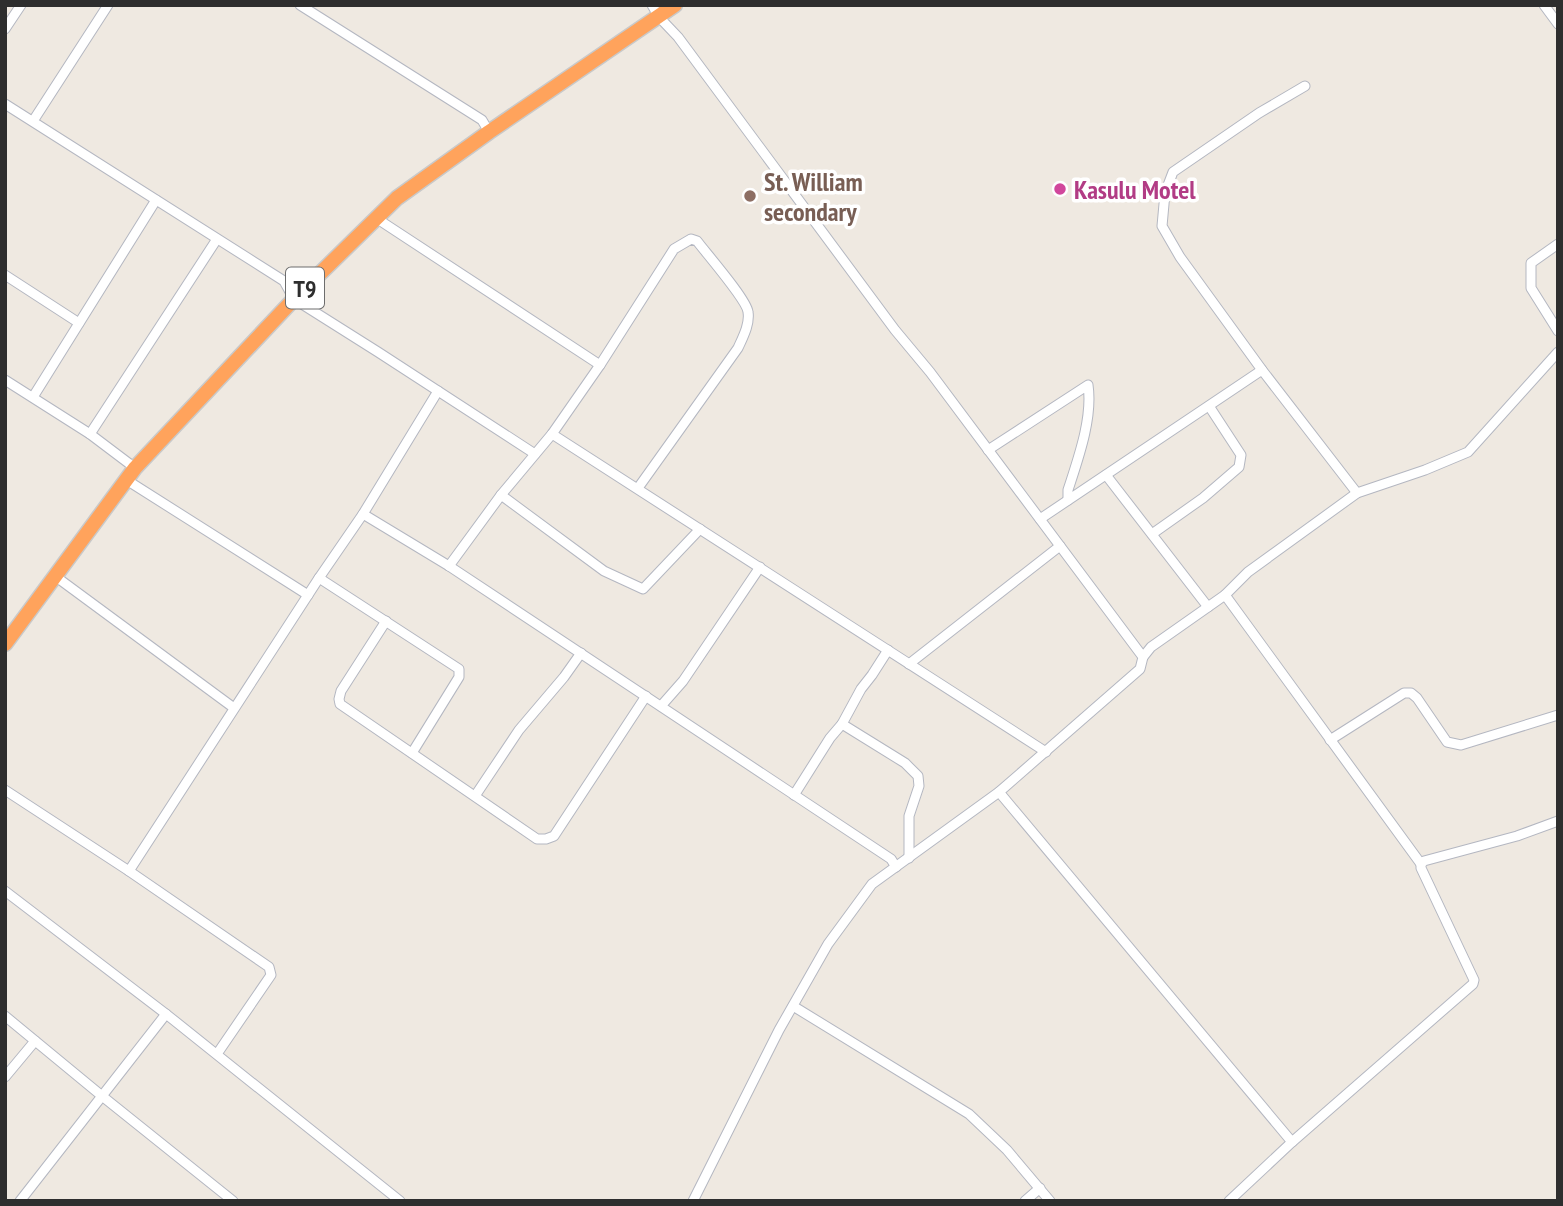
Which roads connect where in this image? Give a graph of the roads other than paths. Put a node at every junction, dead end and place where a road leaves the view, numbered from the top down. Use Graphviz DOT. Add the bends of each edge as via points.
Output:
graph roads {
  1 [pos="21,5"];
  2 [pos="108,5"];
  3 [pos="300,5"];
  4 [pos="675,5"];
  5 [pos="1544,5"];
  6 [pos="656,11"];
  7 [pos="9,15"];
  8 [pos="1558,24"];
  9 [pos="5,29"];
  10 [pos="1305,86"];
  11 [pos="5,104"];
  12 [pos="33,121"];
  13 [pos="489,132"];
  14 [pos="156,200"];
  15 [pos="376,218"];
  16 [pos="217,239"];
  17 [pos="1558,244"];
  18 [pos="5,275"];
  19 [pos="293,299"];
  20 [pos="79,323"];
  21 [pos="1558,331"];
  22 [pos="1558,352"];
  23 [pos="600,365"];
  24 [pos="1262,370"];
  25 [pos="5,380"];
  26 [pos="438,391"];
  27 [pos="33,397"];
  28 [pos="1209,406"];
  29 [pos="90,434"];
  30 [pos="552,434"];
  31 [pos="988,450"];
  32 [pos="534,454"];
  33 [pos="130,474"];
  34 [pos="1106,475"];
  35 [pos="638,488"];
  36 [pos="1357,493"];
  37 [pos="501,495"];
  38 [pos="1068,500"];
  39 [pos="363,514"];
  40 [pos="1040,519"];
  41 [pos="700,529"];
  42 [pos="1152,534"];
  43 [pos="1060,546"];
  44 [pos="449,566"];
  45 [pos="760,567"];
  46 [pos="55,576"];
  47 [pos="319,578"];
  48 [pos="308,595"];
  49 [pos="1225,595"];
  50 [pos="1208,607"];
  51 [pos="386,621"];
  52 [pos="5,644"];
  53 [pos="888,650"];
  54 [pos="581,653"];
  55 [pos="1143,657"];
  56 [pos="909,664"];
  57 [pos="646,696"];
  58 [pos="662,706"];
  59 [pos="234,708"];
  60 [pos="1558,715"];
  61 [pos="842,724"];
  62 [pos="1330,740"];
  63 [pos="1045,752"];
  64 [pos="412,753"];
  65 [pos="5,790"];
  66 [pos="999,793"];
  67 [pos="794,795"];
  68 [pos="475,796"];
  69 [pos="1558,821"];
  70 [pos="909,858"];
  71 [pos="1421,864"];
  72 [pos="896,867"];
  73 [pos="129,871"];
  74 [pos="5,891"];
  75 [pos="793,1006"];
  76 [pos="166,1014"];
  77 [pos="5,1016"];
  78 [pos="35,1041"];
  79 [pos="217,1054"];
  80 [pos="5,1077"];
  81 [pos="102,1096"];
  82 [pos="1292,1142"];
  83 [pos="1040,1188"];
  84 [pos="20,1201"];
  85 [pos="233,1201"];
  86 [pos="400,1201"];
  87 [pos="693,1201"];
  88 [pos="1025,1201"];
  89 [pos="1050,1201"];
  90 [pos="1229,1201"];
  1 -- 7 [label="street"];
  2 -- 12 [label="street"];
  3 -- 13 [label="street" via="482,120"];
  4 -- 6 [label="highway, T9"];
  5 -- 8 [label="street"];
  6 -- 13 [label="highway, T9"];
  6 -- 31 [label="street"];
  7 -- 9 [label="street"];
  10 -- 24 [label="street" via="1173,172 1165,193 1162,226"];
  11 -- 12 [label="street"];
  12 -- 14 [label="street"];
  13 -- 15 [label="highway, T9"];
  14 -- 16 [label="street"];
  14 -- 20 [label="street"];
  15 -- 19 [label="highway, T9"];
  15 -- 23 [label="street"];
  16 -- 19 [label="street" via="284,281"];
  16 -- 29 [label="street"];
  17 -- 21 [label="street" via="1531,262 1531,288"];
  18 -- 20 [label="street"];
  19 -- 26 [label="street"];
  19 -- 33 [label="highway, T9"];
  20 -- 27 [label="street"];
  22 -- 36 [label="street" via="1468,452"];
  23 -- 30 [label="street"];
  23 -- 35 [label="street" via="674,249 691,239 749,310 738,348"];
  24 -- 28 [label="street"];
  24 -- 36 [label="street"];
  25 -- 27 [label="street"];
  26 -- 32 [label="street"];
  26 -- 39 [label="street"];
  27 -- 29 [label="street"];
  28 -- 34 [label="street"];
  28 -- 42 [label="street" via="1241,455 1239,467"];
  29 -- 33 [label="street"];
  30 -- 32 [label="street"];
  30 -- 35 [label="street"];
  31 -- 38 [label="street" via="1088,385 1090,400"];
  31 -- 40 [label="street"];
  32 -- 37 [label="street"];
  33 -- 46 [label="highway, T9"];
  33 -- 48 [label="street"];
  34 -- 38 [label="street"];
  34 -- 42 [label="street"];
  35 -- 41 [label="street"];
  36 -- 49 [label="street" via="1248,572"];
  37 -- 41 [label="street" via="604,571 643,589"];
  37 -- 44 [label="street"];
  38 -- 40 [label="street"];
  39 -- 44 [label="street"];
  39 -- 47 [label="street"];
  40 -- 43 [label="street"];
  41 -- 45 [label="street"];
  42 -- 50 [label="street"];
  43 -- 55 [label="street"];
  43 -- 56 [label="street"];
  44 -- 54 [label="street"];
  45 -- 53 [label="street"];
  45 -- 58 [label="street"];
  46 -- 52 [label="highway, T9"];
  46 -- 59 [label="street"];
  47 -- 48 [label="street"];
  47 -- 51 [label="street"];
  48 -- 59 [label="street"];
  49 -- 50 [label="street"];
  49 -- 62 [label="street"];
  50 -- 55 [label="street"];
  51 -- 64 [label="street" via="339,699"];
  51 -- 64 [label="street" via="459,669 459,677"];
  53 -- 56 [label="street"];
  53 -- 61 [label="street"];
  54 -- 57 [label="street"];
  54 -- 68 [label="street" via="519,730"];
  55 -- 63 [label="street" via="1140,669"];
  56 -- 63 [label="street"];
  57 -- 58 [label="street"];
  57 -- 68 [label="street" via="554,836 537,839"];
  58 -- 67 [label="street"];
  59 -- 73 [label="street"];
  60 -- 62 [label="street" via="1461,745 1447,742 1417,698 1404,693"];
  61 -- 67 [label="street"];
  61 -- 70 [label="street" via="918,776 909,816"];
  62 -- 71 [label="street"];
  63 -- 66 [label="street"];
  64 -- 68 [label="street"];
  65 -- 73 [label="street"];
  66 -- 70 [label="street"];
  66 -- 82 [label="street"];
  67 -- 72 [label="street" via="891,859"];
  69 -- 71 [label="street"];
  70 -- 72 [label="street"];
  71 -- 82 [label="street" via="1473,984"];
  72 -- 75 [label="street" via="872,884 828,944"];
  73 -- 79 [label="street" via="269,967 271,975"];
  74 -- 76 [label="street"];
  75 -- 83 [label="street" via="969,1114"];
  75 -- 87 [label="street"];
  76 -- 79 [label="street"];
  76 -- 81 [label="street"];
  77 -- 78 [label="street"];
  78 -- 80 [label="street"];
  78 -- 81 [label="street"];
  79 -- 86 [label="street"];
  81 -- 84 [label="street"];
  81 -- 85 [label="street"];
  82 -- 90 [label="street"];
  83 -- 88 [label="street"];
  83 -- 89 [label="street"];
}
